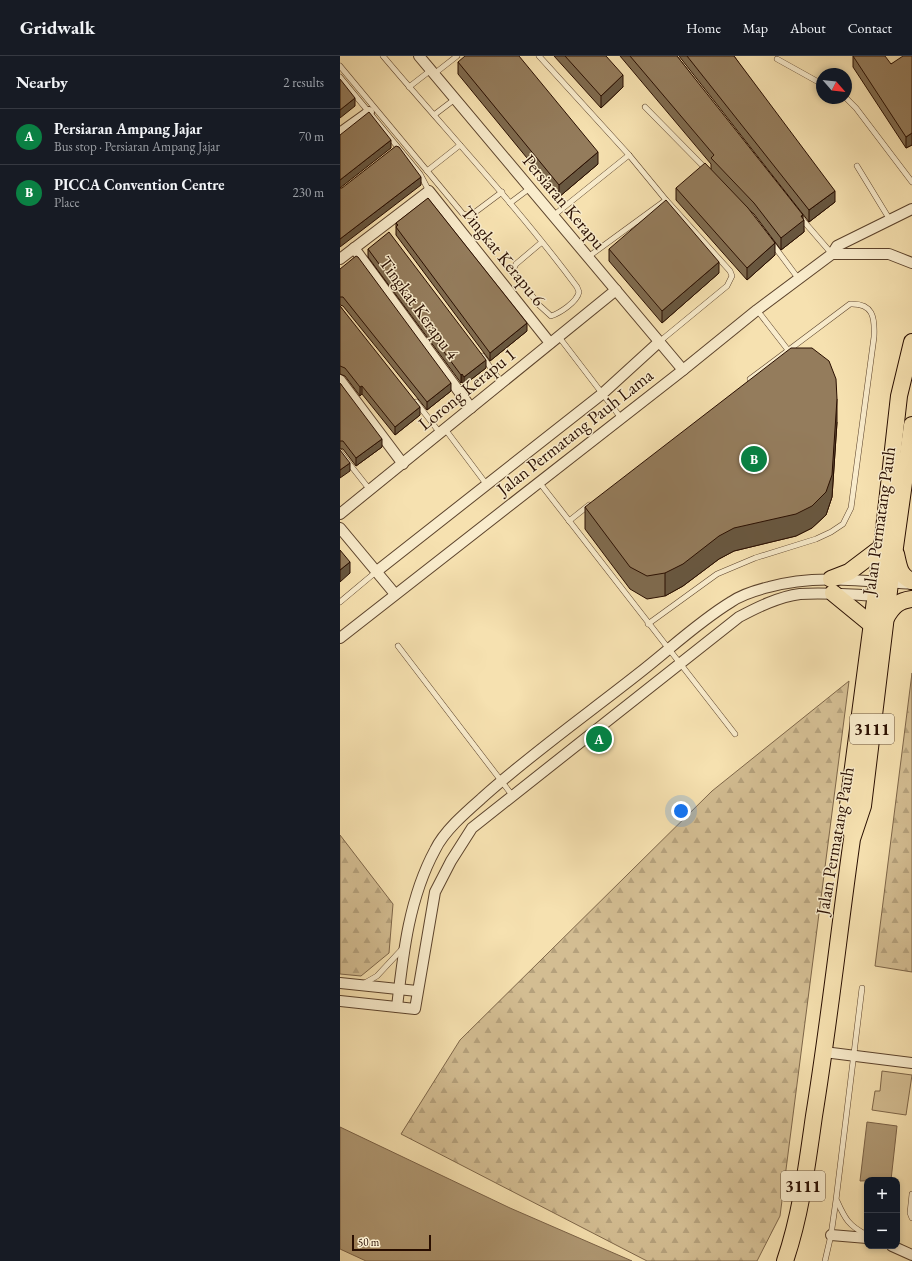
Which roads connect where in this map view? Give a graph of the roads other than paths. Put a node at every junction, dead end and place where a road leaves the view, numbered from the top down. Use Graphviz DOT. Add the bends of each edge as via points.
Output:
graph roads {
  1 [pos="419,56"];
  2 [pos="457,56"];
  3 [pos="539,56"];
  4 [pos="385,57"];
  5 [pos="777,59"];
  6 [pos="340,66"];
  7 [pos="432,72"];
  8 [pos="340,77"];
  9 [pos="816,81"];
  10 [pos="409,87"];
  11 [pos="455,99"];
  12 [pos="852,104"];
  13 [pos="645,107"];
  14 [pos="369,112"];
  15 [pos="434,115"];
  16 [pos="340,133"];
  17 [pos="460,145"];
  18 [pos="399,148"];
  19 [pos="393,152"];
  20 [pos="629,155"];
  21 [pos="857,166"];
  22 [pos="427,171"];
  23 [pos="709,172"];
  24 [pos="912,182"];
  25 [pos="530,188"];
  26 [pos="429,191"];
  27 [pos="502,192"];
  28 [pos="666,200"];
  29 [pos="510,203"];
  30 [pos="912,209"];
  31 [pos="795,212"];
  32 [pos="553,216"];
  33 [pos="890,220"];
  34 [pos="769,240"];
  35 [pos="542,242"];
  36 [pos="354,248"];
  37 [pos="832,254"];
  38 [pos="588,257"];
  39 [pos="340,259"];
  40 [pos="912,263"];
  41 [pos="798,278"];
  42 [pos="616,290"];
  43 [pos="757,310"];
  44 [pos="555,340"];
  45 [pos="659,342"];
  46 [pos="912,342"];
  47 [pos="788,350"];
  48 [pos="478,351"];
  49 [pos="682,370"];
  50 [pos="340,380"];
  51 [pos="502,383"];
  52 [pos="744,384"];
  53 [pos="602,394"];
  54 [pos="412,397"];
  55 [pos="471,408"];
  56 [pos="621,418"];
  57 [pos="912,425"];
  58 [pos="443,431"];
  59 [pos="340,452"];
  60 [pos="402,464"];
  61 [pos="539,482"];
  62 [pos="487,485"];
  63 [pos="370,490"];
  64 [pos="594,501"];
  65 [pos="340,514"];
  66 [pos="569,521"];
  67 [pos="340,528"];
  68 [pos="889,546"];
  69 [pos="377,571"];
  70 [pos="912,581"];
  71 [pos="912,584"];
  72 [pos="832,586"];
  73 [pos="883,589"];
  74 [pos="395,594"];
  75 [pos="912,598"];
  76 [pos="340,602"];
  77 [pos="879,621"];
  78 [pos="648,624"];
  79 [pos="340,638"];
  80 [pos="398,646"];
  81 [pos="669,650"];
  82 [pos="679,664"];
  83 [pos="735,734"];
  84 [pos="501,781"];
  85 [pos="512,795"];
  86 [pos="404,947"];
  87 [pos="340,983"];
  88 [pos="360,985"];
  89 [pos="862,988"];
  90 [pos="399,989"];
  91 [pos="417,991"];
  92 [pos="340,1001"];
  93 [pos="397,1007"];
  94 [pos="824,1052"];
  95 [pos="854,1056"];
  96 [pos="912,1063"];
  97 [pos="912,1194"];
  98 [pos="836,1200"];
  99 [pos="912,1218"];
  100 [pos="832,1234"];
  101 [pos="864,1235"];
  102 [pos="864,1237"];
  103 [pos="899,1249"];
  104 [pos="912,1255"];
  105 [pos="785,1261"];
  106 [pos="825,1261"];
  1 -- 7 [label="street, Persiaran Kerapu"];
  2 -- 7 [label="lane"];
  3 -- 20 [label="lane"];
  4 -- 10 [label="lane"];
  5 -- 9 [label="lane"];
  6 -- 22 [label="lane"];
  7 -- 10 [label="lane"];
  7 -- 11 [label="street, Persiaran Kerapu"];
  8 -- 14 [label="lane"];
  10 -- 15 [label="lane"];
  11 -- 15 [label="lane"];
  11 -- 25 [label="street, Persiaran Kerapu"];
  12 -- 24 [label="lane"];
  13 -- 23 [label="lane"];
  14 -- 16 [label="street"];
  14 -- 18 [label="lane"];
  15 -- 17 [label="lane"];
  17 -- 22 [label="lane"];
  17 -- 27 [label="lane"];
  18 -- 19 [label="lane"];
  18 -- 26 [label="lane" via="420,174"];
  20 -- 28 [label="lane"];
  20 -- 32 [label="lane"];
  21 -- 33 [label="lane"];
  22 -- 27 [label="lane" via="466,216 470,216"];
  25 -- 29 [label="lane"];
  25 -- 32 [label="street, Persiaran Kerapu"];
  26 -- 36 [label="street" via="386,229"];
  26 -- 44 [label="street, Tingkat Kerapu 6"];
  27 -- 29 [label="lane"];
  28 -- 38 [label="lane"];
  28 -- 45 [label="lane" via="732,276 727,286"];
  29 -- 35 [label="lane"];
  30 -- 33 [label="street, Jalan Permatang Pauh Lama"];
  31 -- 37 [label="lane"];
  32 -- 38 [label="street, Persiaran Kerapu"];
  33 -- 37 [label="street, Jalan Permatang Pauh Lama" via="837,246"];
  34 -- 41 [label="lane"];
  35 -- 35 [label="lane" via="579,292 563,309 551,316 539,305 513,270 516,264"];
  36 -- 39 [label="street"];
  36 -- 55 [label="street, Tingkat Kerapu 4"];
  37 -- 40 [label="street" via="889,254"];
  37 -- 41 [label="street, Jalan Permatang Pauh Lama"];
  38 -- 42 [label="street, Persiaran Kerapu"];
  41 -- 43 [label="street, Jalan Permatang Pauh Lama"];
  42 -- 44 [label="street, Lorong Kerapu 1"];
  42 -- 45 [label="street, Persiaran Kerapu"];
  43 -- 47 [label="lane"];
  43 -- 49 [label="street, Jalan Permatang Pauh Lama"];
  44 -- 51 [label="street, Lorong Kerapu 1"];
  44 -- 53 [label="lane"];
  45 -- 49 [label="street, Persiaran Kerapu"];
  45 -- 53 [label="street"];
  46 -- 68 [label="main road" via="899,396"];
  47 -- 52 [label="lane"];
  47 -- 78 [label="lane" via="850,304 862,303 870,309 875,322 874,337 851,508 843,524 816,539 755,558 717,574"];
  48 -- 51 [label="lane"];
  49 -- 56 [label="street, Jalan Permatang Pauh Lama"];
  50 -- 60 [label="street"];
  51 -- 55 [label="street, Lorong Kerapu 1"];
  53 -- 56 [label="lane"];
  53 -- 62 [label="street"];
  54 -- 58 [label="lane"];
  55 -- 58 [label="street, Lorong Kerapu 1"];
  56 -- 61 [label="street, Jalan Permatang Pauh Lama"];
  57 -- 68 [label="main road, Jalan Permatang Pauh / 3111"];
  58 -- 60 [label="street, Lorong Kerapu 1"];
  58 -- 62 [label="lane"];
  59 -- 63 [label="lane"];
  60 -- 63 [label="street, Lorong Kerapu 1"];
  61 -- 66 [label="lane"];
  61 -- 74 [label="street, Jalan Permatang Pauh Lama"];
  62 -- 69 [label="street"];
  63 -- 65 [label="street, Lorong Kerapu 1"];
  64 -- 66 [label="lane"];
  66 -- 78 [label="lane"];
  67 -- 69 [label="street"];
  68 -- 70 [label="main road" via="900,572"];
  68 -- 72 [label="main road"];
  68 -- 73 [label="main road, Jalan Permatang Pauh / 3111"];
  69 -- 74 [label="street"];
  69 -- 76 [label="lane"];
  71 -- 73 [label="street"];
  72 -- 73 [label="street"];
  72 -- 73 [label="street"];
  72 -- 77 [label="main road"];
  72 -- 81 [label="street" via="807,580 769,587 733,600"];
  72 -- 82 [label="street" via="763,605 739,617"];
  73 -- 75 [label="street"];
  73 -- 77 [label="main road, Jalan Permatang Pauh / 3111"];
  74 -- 79 [label="street, Jalan Permatang Pauh Lama"];
  75 -- 77 [label="main road" via="900,600"];
  77 -- 94 [label="main road, Jalan Permatang Pauh / 3111" via="863,806 852,839"];
  78 -- 81 [label="lane"];
  80 -- 84 [label="lane"];
  81 -- 82 [label="lane"];
  81 -- 84 [label="street"];
  82 -- 83 [label="lane"];
  82 -- 85 [label="street"];
  84 -- 85 [label="lane"];
  84 -- 86 [label="street" via="462,816 435,848 423,875"];
  85 -- 91 [label="street" via="472,828 435,892"];
  86 -- 88 [label="lane" via="377,976"];
  86 -- 90 [label="street"];
  87 -- 88 [label="street"];
  88 -- 90 [label="street"];
  89 -- 95 [label="lane"];
  90 -- 91 [label="street"];
  90 -- 93 [label="street"];
  91 -- 93 [label="street" via="415,1009"];
  92 -- 93 [label="street"];
  94 -- 95 [label="street"];
  94 -- 105 [label="main road, Jalan Permatang Pauh / 3111" via="800,1206"];
  95 -- 96 [label="street"];
  95 -- 98 [label="lane"];
  97 -- 99 [label="lane"];
  98 -- 100 [label="lane"];
  98 -- 101 [label="lane" via="845,1219"];
  100 -- 102 [label="street"];
  100 -- 106 [label="lane"];
  103 -- 104 [label="street"];
}
